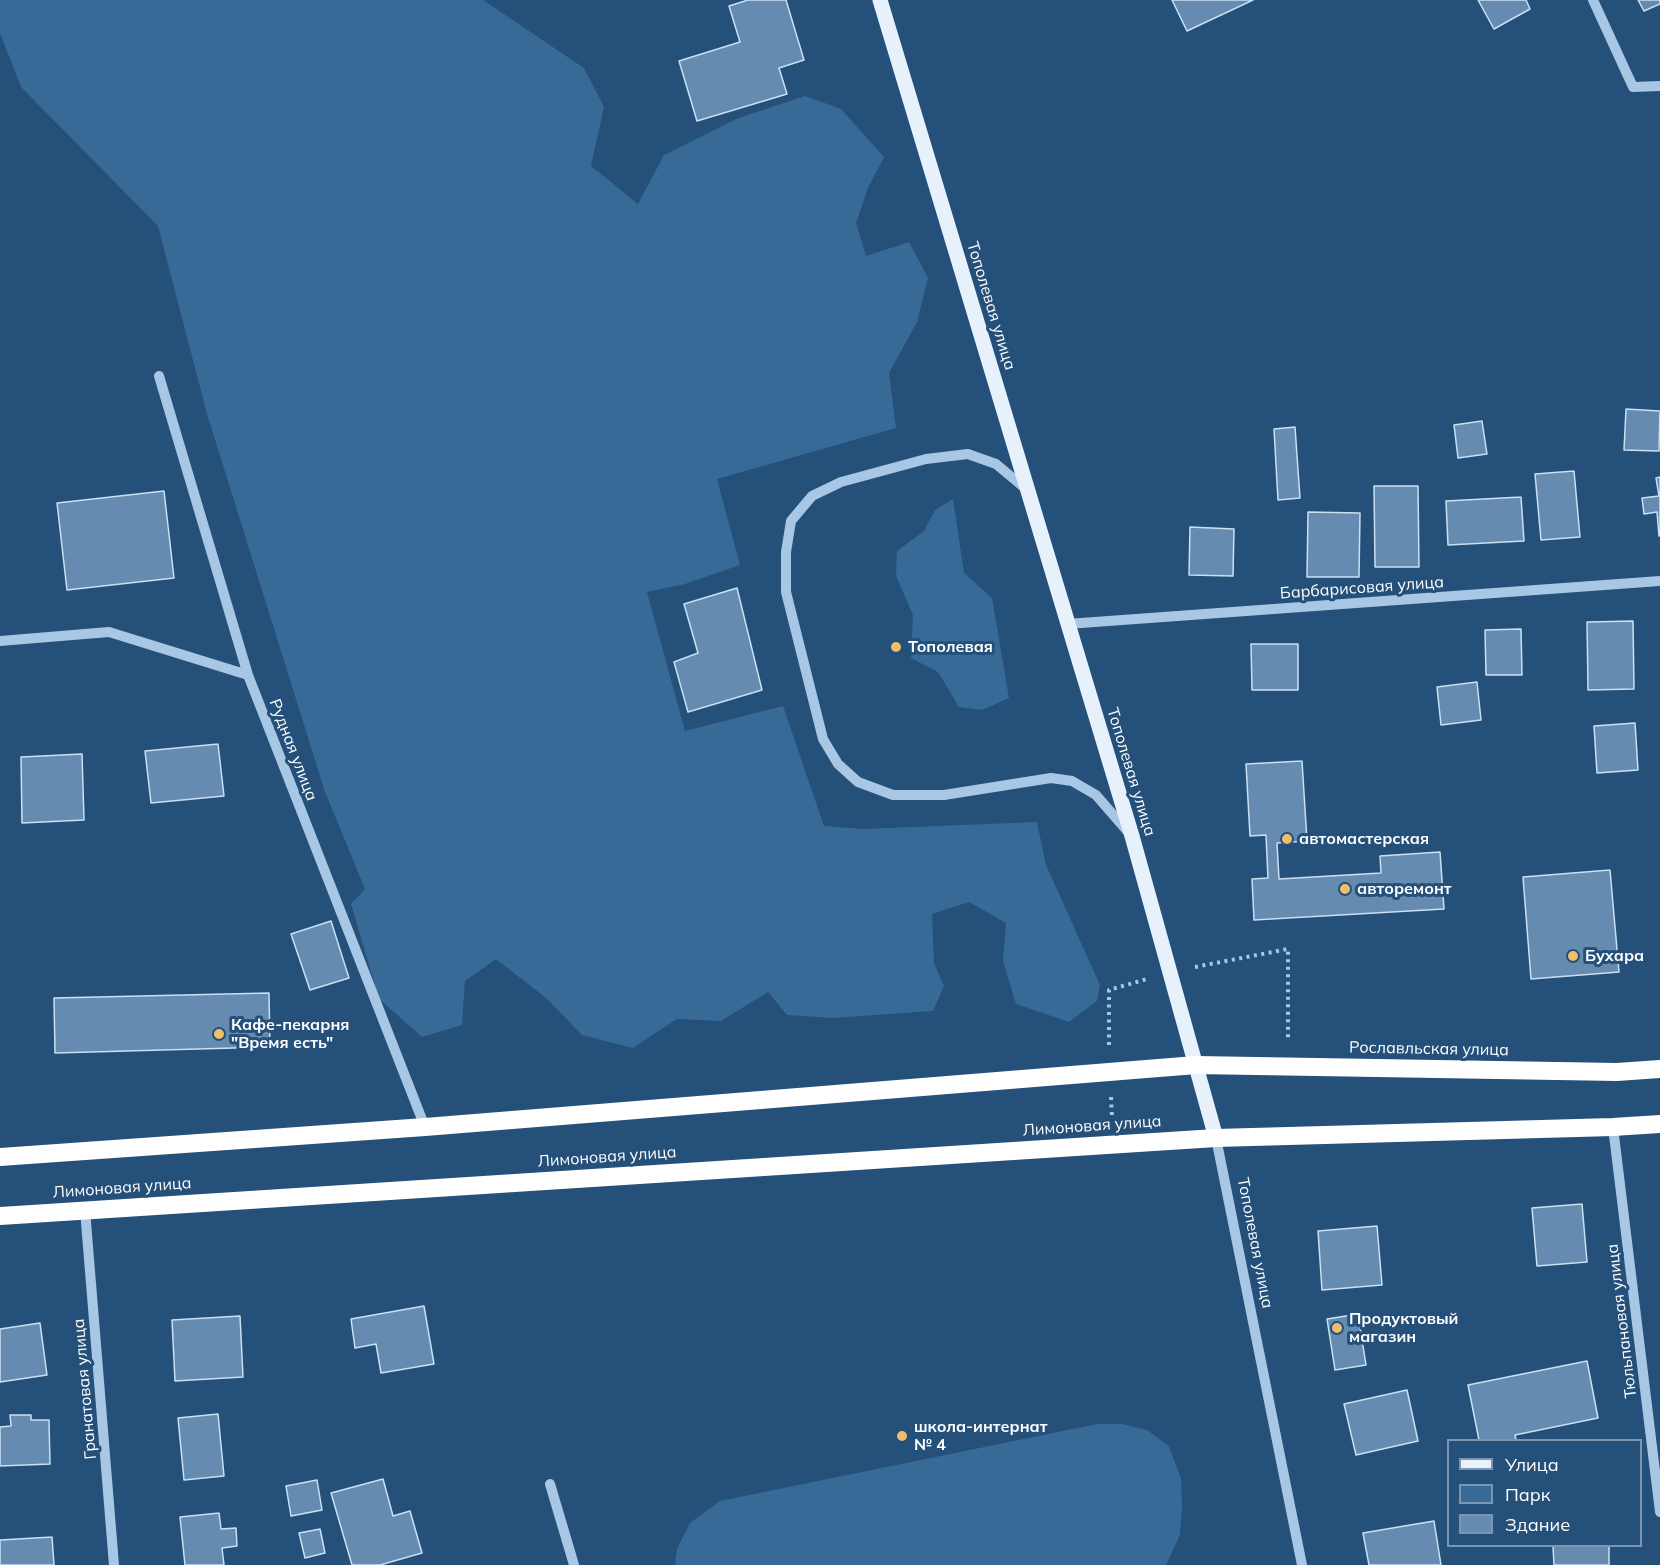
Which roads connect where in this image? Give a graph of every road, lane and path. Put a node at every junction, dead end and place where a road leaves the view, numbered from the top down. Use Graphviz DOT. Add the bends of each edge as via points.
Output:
graph roads {
  1 [pos="880,0"];
  2 [pos="1593,0"];
  3 [pos="1660,86"];
  4 [pos="159,376"];
  5 [pos="1026,489"];
  6 [pos="1660,581"];
  7 [pos="1067,624"];
  8 [pos="0,640"];
  9 [pos="248,675"];
  10 [pos="1132,836"];
  11 [pos="1196,1065"];
  12 [pos="1660,1069"];
  13 [pos="1660,1124"];
  14 [pos="425,1127"];
  15 [pos="1613,1127"];
  16 [pos="1216,1138"];
  17 [pos="0,1156"];
  18 [pos="85,1210"];
  19 [pos="0,1216"];
  20 [pos="550,1484"];
  21 [pos="1660,1512"];
  22 [pos="114,1565"];
  23 [pos="574,1565"];
  24 [pos="1302,1565"];
  1 -- 5 [label="main road, Тополевая улица"];
  2 -- 3 [label="street" via="1633,87"];
  4 -- 9 [label="street, Рудная улица"];
  5 -- 7 [label="main road, Тополевая улица"];
  5 -- 10 [label="street" via="996,464 968,454 926,459 841,482 812,496 791,521 786,592 823,739 838,764 858,782 893,795 944,795 1051,778 1072,781 1096,795"];
  6 -- 7 [label="street, Барбарисовая улица"];
  7 -- 10 [label="main road, Тополевая улица"];
  8 -- 9 [label="street" via="109,632"];
  9 -- 14 [label="street, Рудная улица"];
  10 -- 11 [label="main road, Тополевая улица"];
  11 -- 12 [label="highway, Рославльская улица" via="1617,1072"];
  11 -- 14 [label="highway"];
  11 -- 16 [label="main road, Тополевая улица"];
  13 -- 15 [label="highway"];
  14 -- 17 [label="highway"];
  15 -- 16 [label="highway"];
  15 -- 21 [label="street, Тюльпановая улица"];
  16 -- 18 [label="highway, Лимоновая улица"];
  16 -- 24 [label="street, Тополевая улица"];
  18 -- 19 [label="highway, Лимоновая улица"];
  18 -- 22 [label="street, Гранатовая улица"];
  20 -- 23 [label="street"];
}
